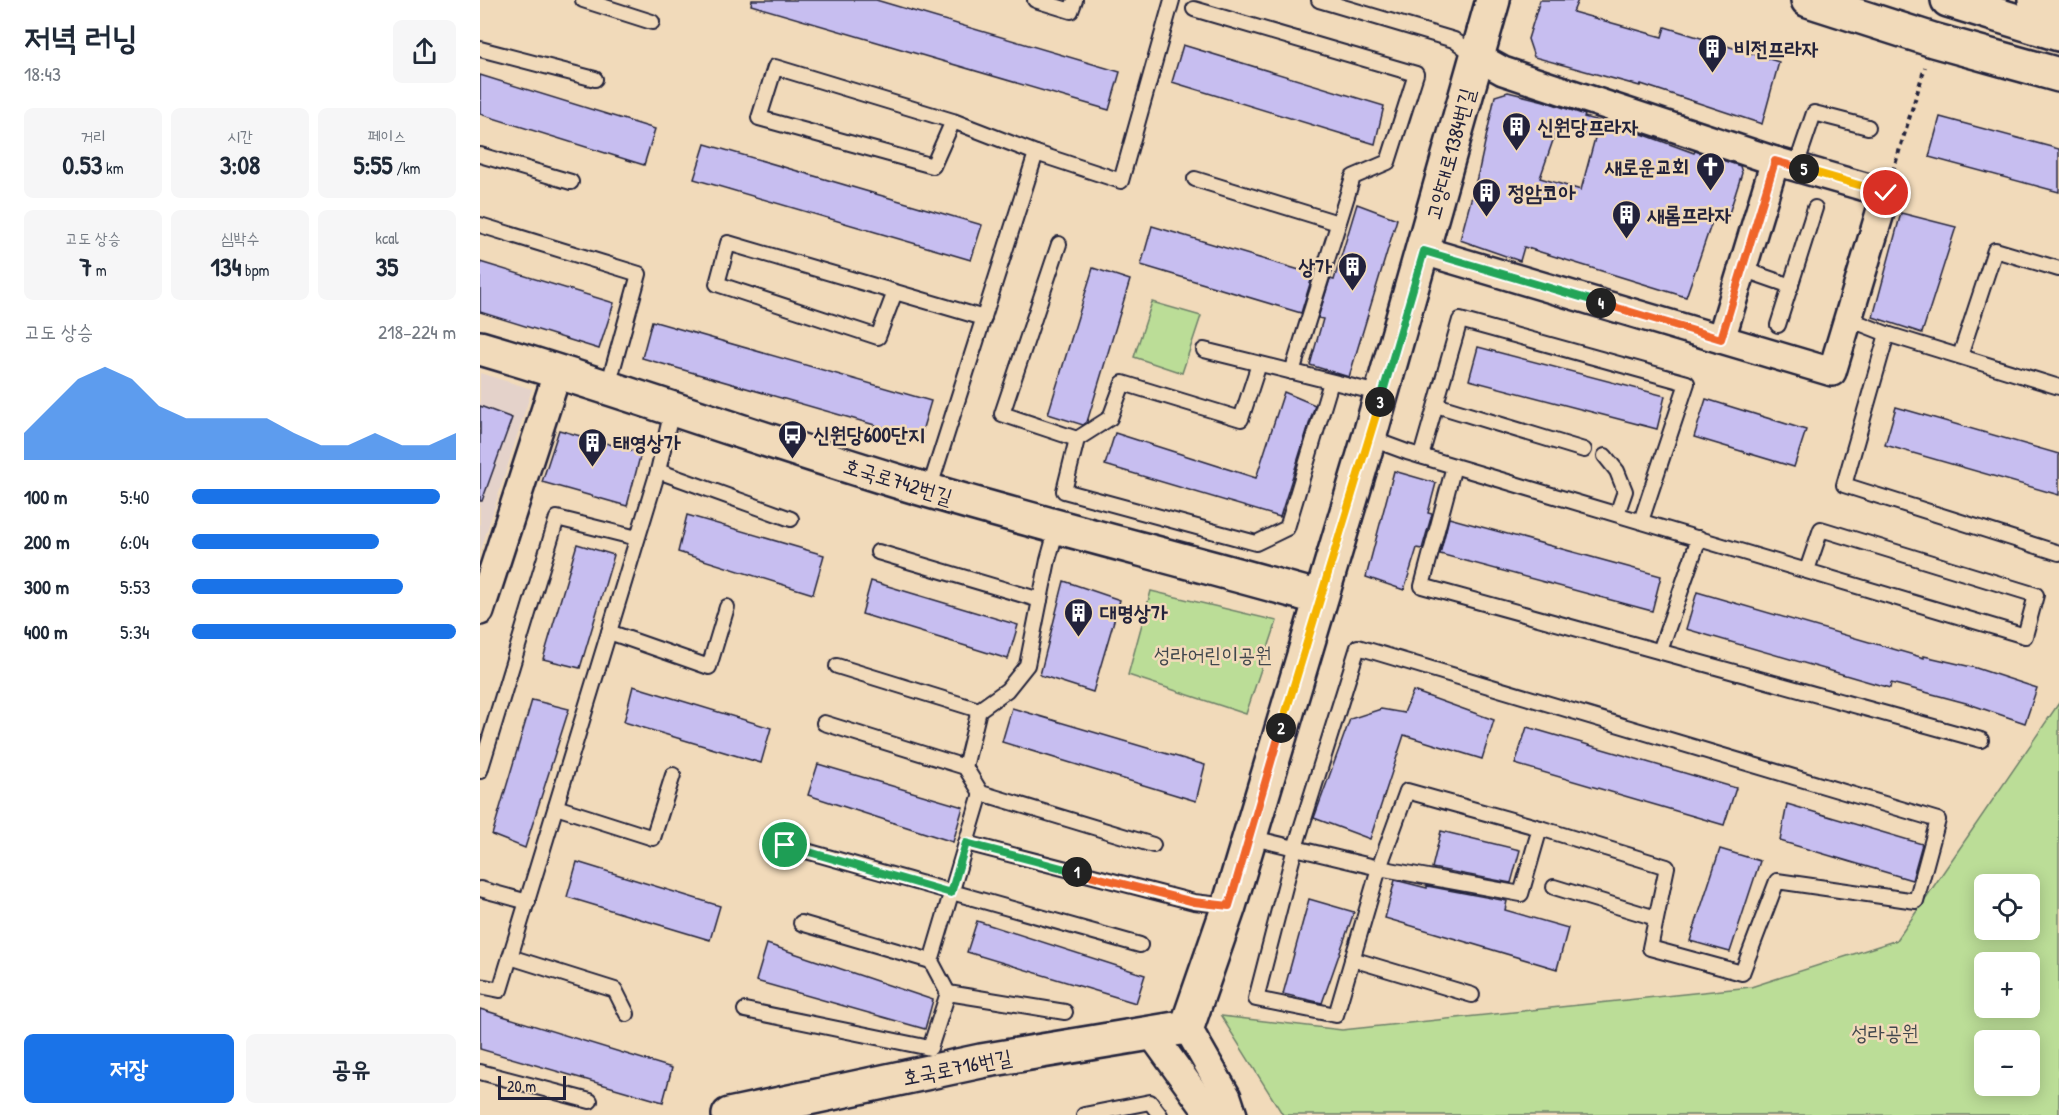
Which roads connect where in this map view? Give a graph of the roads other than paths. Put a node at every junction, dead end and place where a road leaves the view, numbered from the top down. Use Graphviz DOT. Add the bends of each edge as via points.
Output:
graph roads {
  1 [pos="583,0"];
  2 [pos="1035,0"];
  3 [pos="1075,0"];
  4 [pos="1172,0"];
  5 [pos="1319,0"];
  6 [pos="1493,0"];
  7 [pos="1808,0"];
  8 [pos="1948,0"];
  9 [pos="2035,0"];
  10 [pos="2059,7"];
  11 [pos="1194,9"];
  12 [pos="652,22"];
  13 [pos="2059,34"];
  14 [pos="480,49"];
  15 [pos="1476,56"];
  16 [pos="2059,75"];
  17 [pos="595,79"];
  18 [pos="952,121"];
  19 [pos="1868,127"];
  20 [pos="1036,153"];
  21 [pos="480,155"];
  22 [pos="1785,164"];
  23 [pos="1195,179"];
  24 [pos="571,182"];
  25 [pos="1815,208"];
  26 [pos="1338,223"];
  27 [pos="480,225"];
  28 [pos="1059,244"];
  29 [pos="1424,251"];
  30 [pos="1742,269"];
  31 [pos="2059,269"];
  32 [pos="1791,286"];
  33 [pos="895,292"];
  34 [pos="984,318"];
  35 [pos="1849,319"];
  36 [pos="1778,326"];
  37 [pos="1887,334"];
  38 [pos="1721,339"];
  39 [pos="480,348"];
  40 [pos="1204,350"];
  41 [pos="1960,356"];
  42 [pos="1259,364"];
  43 [pos="558,371"];
  44 [pos="1292,372"];
  45 [pos="1331,382"];
  46 [pos="608,386"];
  47 [pos="2059,387"];
  48 [pos="1382,394"];
  49 [pos="1436,405"];
  50 [pos="672,410"];
  51 [pos="1369,438"];
  52 [pos="1077,440"];
  53 [pos="1584,450"];
  54 [pos="1421,456"];
  55 [pos="1605,456"];
  56 [pos="1454,466"];
  57 [pos="658,471"];
  58 [pos="928,491"];
  59 [pos="1617,514"];
  60 [pos="791,519"];
  61 [pos="1641,521"];
  62 [pos="1057,528"];
  63 [pos="637,537"];
  64 [pos="1699,538"];
  65 [pos="878,552"];
  66 [pos="2059,553"];
  67 [pos="1807,570"];
  68 [pos="1320,598"];
  69 [pos="1040,600"];
  70 [pos="727,607"];
  71 [pos="480,611"];
  72 [pos="609,632"];
  73 [pos="1660,651"];
  74 [pos="837,666"];
  75 [pos="979,710"];
  76 [pos="824,723"];
  77 [pos="1981,740"];
  78 [pos="965,767"];
  79 [pos="480,771"];
  80 [pos="674,775"];
  81 [pos="981,794"];
  82 [pos="556,807"];
  83 [pos="1540,828"];
  84 [pos="1249,837"];
  85 [pos="966,843"];
  86 [pos="785,845"];
  87 [pos="1153,845"];
  88 [pos="1295,848"];
  89 [pos="1379,868"];
  90 [pos="1554,887"];
  91 [pos="480,889"];
  92 [pos="951,893"];
  93 [pos="528,902"];
  94 [pos="1229,906"];
  95 [pos="1656,918"];
  96 [pos="801,923"];
  97 [pos="1140,945"];
  98 [pos="510,957"];
  99 [pos="1352,959"];
  100 [pos="932,961"];
  101 [pos="480,986"];
  102 [pos="948,993"];
  103 [pos="1472,995"];
  104 [pos="745,1010"];
  105 [pos="1065,1012"];
  106 [pos="627,1014"];
  107 [pos="1187,1027"];
  108 [pos="1151,1033"];
  109 [pos="480,1072"];
  110 [pos="590,1101"];
  111 [pos="729,1115"];
  112 [pos="1084,1115"];
  113 [pos="1160,1115"];
  114 [pos="1214,1115"];
  115 [pos="1233,1115"];
  1 -- 12 [label="lane"];
  2 -- 3 [label="lane" via="1071,11"];
  4 -- 20 [label="lane" via="1121,181"];
  5 -- 15 [label="lane" via="1454,40"];
  6 -- 15 [label="street, 고양대로1384번길"];
  7 -- 16 [label="street"];
  8 -- 13 [label="street"];
  9 -- 10 [label="street"];
  11 -- 26 [label="lane" via="1416,74 1388,162 1353,177"];
  14 -- 17 [label="lane"];
  15 -- 22 [label="street, 고양대로1384번길" via="1503,71"];
  15 -- 29 [label="street, 고양대로1384번길"];
  18 -- 18 [label="lane" via="933,166 759,118 775,67"];
  18 -- 20 [label="lane"];
  19 -- 22 [label="lane" via="1814,113"];
  20 -- 34 [label="lane"];
  21 -- 24 [label="lane"];
  22 -- 30 [label="street"];
  22 -- 35 [label="street, 고양대로1384번길" via="1886,193"];
  23 -- 26 [label="lane"];
  25 -- 32 [label="lane"];
  26 -- 44 [label="lane"];
  27 -- 46 [label="lane" via="639,274"];
  28 -- 52 [label="lane" via="1002,414"];
  29 -- 38 [label="street"];
  29 -- 48 [label="street, 고양대로1384번길"];
  30 -- 32 [label="lane"];
  30 -- 38 [label="street"];
  31 -- 41 [label="lane" via="1995,250"];
  32 -- 36 [label="lane"];
  33 -- 33 [label="lane" via="879,337 717,284 728,243"];
  33 -- 34 [label="lane"];
  34 -- 58 [label="lane"];
  35 -- 37 [label="lane"];
  35 -- 38 [label="street" via="1832,372"];
  37 -- 41 [label="lane"];
  37 -- 66 [label="lane" via="1844,485"];
  39 -- 43 [label="street, 호국로742번길"];
  40 -- 42 [label="lane"];
  41 -- 47 [label="lane"];
  42 -- 44 [label="lane"];
  42 -- 52 [label="lane" via="1241,419 1123,383 1110,418"];
  43 -- 46 [label="street, 호국로742번길"];
  43 -- 71 [label="street"];
  44 -- 45 [label="lane"];
  45 -- 48 [label="lane"];
  45 -- 52 [label="lane" via="1287,528 1256,543 1064,491"];
  46 -- 50 [label="street, 호국로742번길"];
  48 -- 51 [label="street, 고양대로1384번길"];
  49 -- 53 [label="lane"];
  49 -- 54 [label="lane"];
  49 -- 61 [label="lane" via="1460,320 1687,383"];
  50 -- 57 [label="lane"];
  50 -- 58 [label="street, 호국로742번길"];
  51 -- 54 [label="lane"];
  51 -- 68 [label="street, 고양대로1384번길"];
  54 -- 56 [label="lane"];
  55 -- 59 [label="lane" via="1625,491"];
  56 -- 59 [label="lane"];
  56 -- 73 [label="lane" via="1422,586"];
  57 -- 60 [label="lane"];
  57 -- 63 [label="lane"];
  58 -- 62 [label="street, 호국로742번길"];
  59 -- 61 [label="lane"];
  61 -- 64 [label="lane"];
  62 -- 68 [label="street, 호국로742번길"];
  62 -- 69 [label="lane"];
  63 -- 72 [label="lane"];
  63 -- 79 [label="lane" via="557,518"];
  64 -- 67 [label="lane"];
  64 -- 73 [label="lane"];
  65 -- 69 [label="lane"];
  67 -- 67 [label="lane" via="2025,636 2036,595 1821,529"];
  68 -- 84 [label="street, 고양대로1384번길"];
  69 -- 75 [label="lane" via="1027,666 1007,690"];
  70 -- 72 [label="lane" via="709,667"];
  72 -- 82 [label="lane"];
  73 -- 77 [label="lane"];
  74 -- 75 [label="lane"];
  75 -- 78 [label="lane"];
  76 -- 78 [label="lane"];
  78 -- 81 [label="lane"];
  80 -- 82 [label="lane" via="653,838"];
  81 -- 85 [label="lane"];
  81 -- 87 [label="lane"];
  82 -- 93 [label="lane"];
  83 -- 89 [label="lane" via="1521,894"];
  83 -- 89 [label="lane" via="1407,791"];
  83 -- 95 [label="lane" via="1667,867"];
  84 -- 88 [label="lane"];
  84 -- 94 [label="street, 고양대로1384번길"];
  85 -- 92 [label="lane"];
  85 -- 94 [label="lane" via="1194,902"];
  86 -- 92 [label="lane"];
  88 -- 89 [label="lane"];
  88 -- 95 [label="lane" via="1358,647 1938,820 1916,901 1777,880 1743,973 1650,948"];
  88 -- 99 [label="lane" via="1256,999 1336,1015"];
  89 -- 99 [label="lane"];
  90 -- 95 [label="lane"];
  91 -- 93 [label="lane"];
  92 -- 97 [label="lane"];
  92 -- 100 [label="lane"];
  93 -- 98 [label="lane"];
  94 -- 107 [label="street, 고양대로1384번길"];
  96 -- 100 [label="lane"];
  98 -- 101 [label="lane" via="500,990"];
  98 -- 106 [label="lane" via="615,990"];
  99 -- 103 [label="lane"];
  100 -- 102 [label="lane"];
  102 -- 104 [label="lane" via="930,1048"];
  102 -- 105 [label="lane"];
  107 -- 108 [label="street, 호국로716번길"];
  107 -- 115 [label="street" via="1227,1097"];
  108 -- 111 [label="street, 호국로716번길" via="981,1061"];
  108 -- 114 [label="street"];
  109 -- 110 [label="lane"];
  112 -- 113 [label="lane" via="1150,1102"];
}
